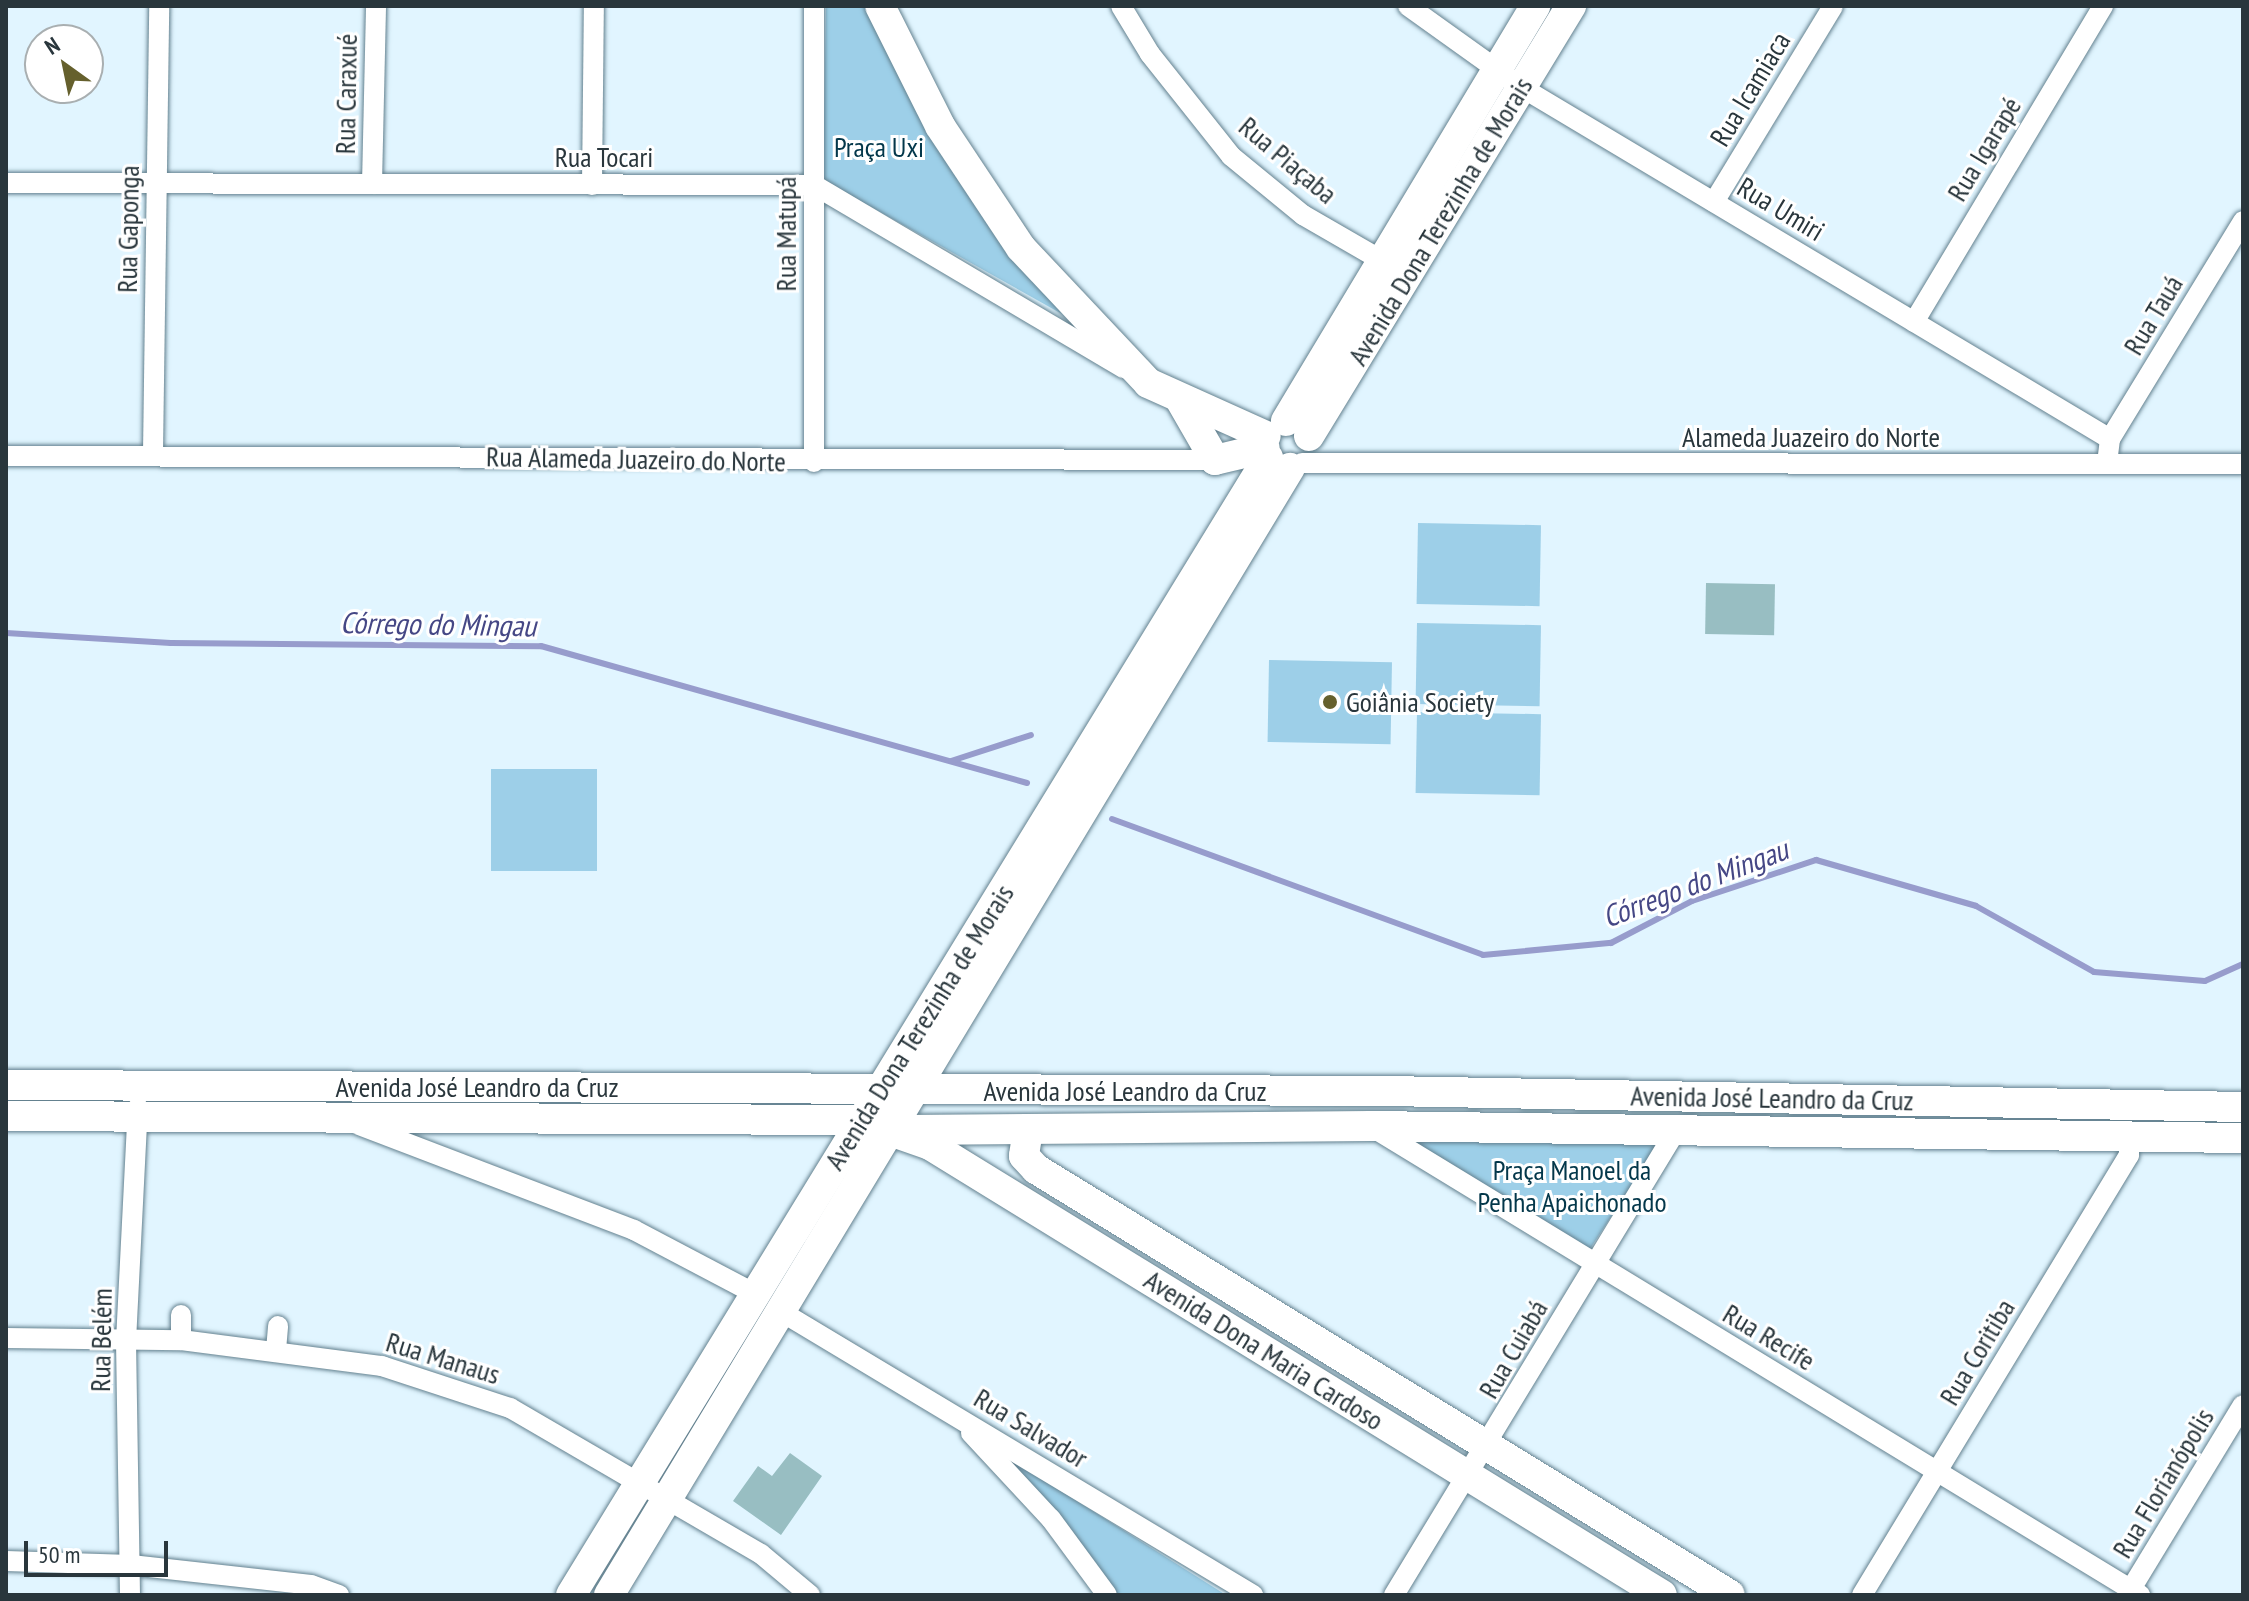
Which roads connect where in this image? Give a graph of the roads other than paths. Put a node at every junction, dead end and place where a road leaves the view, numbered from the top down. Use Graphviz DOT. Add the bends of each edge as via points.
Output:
graph roads {
  1 [pos="159,6"];
  2 [pos="376,6"];
  3 [pos="594,6"];
  4 [pos="814,6"];
  5 [pos="880,6"];
  6 [pos="1121,6"];
  7 [pos="1408,6"];
  8 [pos="1535,6"];
  9 [pos="1571,6"];
  10 [pos="1833,6"];
  11 [pos="2103,6"];
  12 [pos="1495,71"];
  13 [pos="1521,87"];
  14 [pos="6,183"];
  15 [pos="157,183"];
  16 [pos="372,184"];
  17 [pos="592,185"];
  18 [pos="814,185"];
  19 [pos="1714,202"];
  20 [pos="2243,221"];
  21 [pos="1381,260"];
  22 [pos="1914,322"];
  23 [pos="1148,383"];
  24 [pos="1181,401"];
  25 [pos="2110,439"];
  26 [pos="1287,446"];
  27 [pos="153,453"];
  28 [pos="6,456"];
  29 [pos="1215,460"];
  30 [pos="814,462"];
  31 [pos="2107,464"];
  32 [pos="2243,464"];
  33 [pos="6,1085"];
  34 [pos="139,1087"];
  35 [pos="878,1090"];
  36 [pos="918,1092"];
  37 [pos="2243,1107"];
  38 [pos="6,1116"];
  39 [pos="138,1117"];
  40 [pos="337,1117"];
  41 [pos="859,1120"];
  42 [pos="1370,1126"];
  43 [pos="1677,1129"];
  44 [pos="1028,1130"];
  45 [pos="892,1131"];
  46 [pos="2129,1135"];
  47 [pos="2243,1138"];
  48 [pos="1595,1264"];
  49 [pos="770,1304"];
  50 [pos="181,1315"];
  51 [pos="278,1326"];
  52 [pos="6,1338"];
  53 [pos="181,1340"];
  54 [pos="126,1341"];
  55 [pos="276,1350"];
  56 [pos="2243,1405"];
  57 [pos="953,1413"];
  58 [pos="1488,1450"];
  59 [pos="1937,1472"];
  60 [pos="1472,1477"];
  61 [pos="653,1488"];
  62 [pos="6,1561"];
  63 [pos="131,1565"];
  64 [pos="2135,1592"];
  65 [pos="130,1595"];
  66 [pos="339,1595"];
  67 [pos="571,1595"];
  68 [pos="609,1595"];
  69 [pos="810,1595"];
  70 [pos="1107,1595"];
  71 [pos="1253,1595"];
  72 [pos="1394,1595"];
  73 [pos="1662,1595"];
  74 [pos="1730,1595"];
  75 [pos="1862,1595"];
  1 -- 15 [label="street, Rua Gaponga"];
  2 -- 16 [label="street, Rua Caraxué"];
  3 -- 17 [label="street"];
  4 -- 18 [label="street, Rua Matupá"];
  5 -- 23 [label="main road" via="940,126 1021,248"];
  6 -- 21 [label="street, Rua Piaçaba" via="1150,54 1231,156 1303,215"];
  7 -- 12 [label="street, Rua Umiri"];
  8 -- 12 [label="main road, Avenida Dona Terezinha de Morais"];
  9 -- 13 [label="main road, Avenida Dona Terezinha de Morais"];
  10 -- 19 [label="street, Rua Icamiaca"];
  11 -- 22 [label="street, Rua Igarapé"];
  12 -- 13 [label="street, Rua Umiri"];
  12 -- 21 [label="main road, Avenida Dona Terezinha de Morais"];
  13 -- 19 [label="street, Rua Umiri"];
  13 -- 26 [label="main road, Avenida Dona Terezinha de Morais"];
  14 -- 15 [label="street, Rua Tocari"];
  15 -- 16 [label="street, Rua Tocari"];
  15 -- 27 [label="street, Rua Gaponga"];
  16 -- 17 [label="street, Rua Tocari"];
  17 -- 18 [label="street, Rua Tocari"];
  18 -- 23 [label="street"];
  18 -- 30 [label="street, Rua Matupá"];
  19 -- 22 [label="street, Rua Umiri"];
  20 -- 25 [label="street, Rua Tauá"];
  21 -- 26 [label="main road, Avenida Dona Terezinha de Morais"];
  22 -- 25 [label="street, Rua Umiri"];
  23 -- 24 [label="main road"];
  24 -- 26 [label="main road"];
  24 -- 29 [label="main road"];
  25 -- 31 [label="street"];
  26 -- 29 [label="main road, Rua Alameda Juazeiro do Norte"];
  26 -- 31 [label="street, Alameda Juazeiro do Norte" via="1379,462"];
  26 -- 35 [label="main road, Avenida Dona Terezinha de Morais"];
  26 -- 36 [label="main road, Avenida Dona Terezinha de Morais"];
  27 -- 28 [label="street, Rua Alameda Juazeiro do Norte"];
  27 -- 30 [label="street, Rua Alameda Juazeiro do Norte"];
  29 -- 30 [label="street, Rua Alameda Juazeiro do Norte"];
  31 -- 32 [label="street, Alameda Juazeiro do Norte"];
  33 -- 34 [label="main road, Avenida José Leandro da Cruz"];
  34 -- 35 [label="main road, Avenida José Leandro da Cruz"];
  34 -- 39 [label="street, Rua Belém"];
  35 -- 36 [label="main road, Avenida José Leandro da Cruz"];
  35 -- 41 [label="main road, Avenida Dona Terezinha de Morais"];
  36 -- 37 [label="main road, Avenida José Leandro da Cruz" via="1387,1091"];
  36 -- 45 [label="main road, Avenida Dona Terezinha de Morais"];
  38 -- 39 [label="main road, Avenida José Leandro da Cruz"];
  39 -- 40 [label="main road, Avenida José Leandro da Cruz"];
  39 -- 54 [label="street, Rua Belém"];
  40 -- 41 [label="main road, Avenida José Leandro da Cruz"];
  40 -- 49 [label="street, Rua Salvador" via="634,1230"];
  41 -- 45 [label="main road, Avenida Dona Maria Cardoso"];
  41 -- 49 [label="main road, Avenida Dona Terezinha de Morais"];
  42 -- 43 [label="main road, Avenida José Leandro da Cruz"];
  42 -- 44 [label="main road, Avenida José Leandro da Cruz"];
  42 -- 48 [label="street, Rua Recife"];
  43 -- 46 [label="main road, Avenida José Leandro da Cruz"];
  43 -- 48 [label="street, Rua Cuiabá"];
  44 -- 45 [label="main road, Avenida José Leandro da Cruz"];
  44 -- 58 [label="main road, Avenida Dona Maria Cardoso" via="1024,1156 1036,1169"];
  45 -- 49 [label="main road, Avenida Dona Terezinha de Morais"];
  45 -- 60 [label="main road, Avenida Dona Maria Cardoso" via="930,1145"];
  46 -- 47 [label="main road, Avenida José Leandro da Cruz"];
  46 -- 59 [label="street, Rua Coritiba" via="2129,1155"];
  48 -- 58 [label="street, Rua Cuiabá"];
  48 -- 59 [label="street, Rua Recife"];
  49 -- 57 [label="street, Rua Salvador"];
  49 -- 61 [label="main road, Avenida Dona Terezinha de Morais"];
  50 -- 53 [label="street"];
  51 -- 55 [label="street"];
  52 -- 54 [label="street, Rua Manaus"];
  53 -- 54 [label="street, Rua Manaus"];
  53 -- 55 [label="street, Rua Manaus"];
  54 -- 63 [label="street, Rua Belém"];
  55 -- 61 [label="street, Rua Manaus" via="382,1366 510,1408"];
  56 -- 64 [label="street, Rua Florianópolis"];
  57 -- 70 [label="street" via="1051,1519"];
  57 -- 71 [label="street, Rua Salvador"];
  58 -- 60 [label="street, Rua Cuiabá"];
  58 -- 74 [label="main road, Avenida Dona Maria Cardoso"];
  59 -- 64 [label="street, Rua Recife"];
  59 -- 75 [label="street, Rua Coritiba"];
  60 -- 72 [label="street, Rua Cuiabá"];
  60 -- 73 [label="main road, Avenida Dona Maria Cardoso"];
  61 -- 67 [label="main road, Avenida Dona Terezinha de Morais"];
  61 -- 68 [label="main road, Avenida Dona Terezinha de Morais"];
  61 -- 69 [label="street, Rua Manaus" via="761,1554"];
  62 -- 63 [label="street"];
  63 -- 65 [label="street, Rua Belém"];
  63 -- 66 [label="street" via="311,1585"];
}
